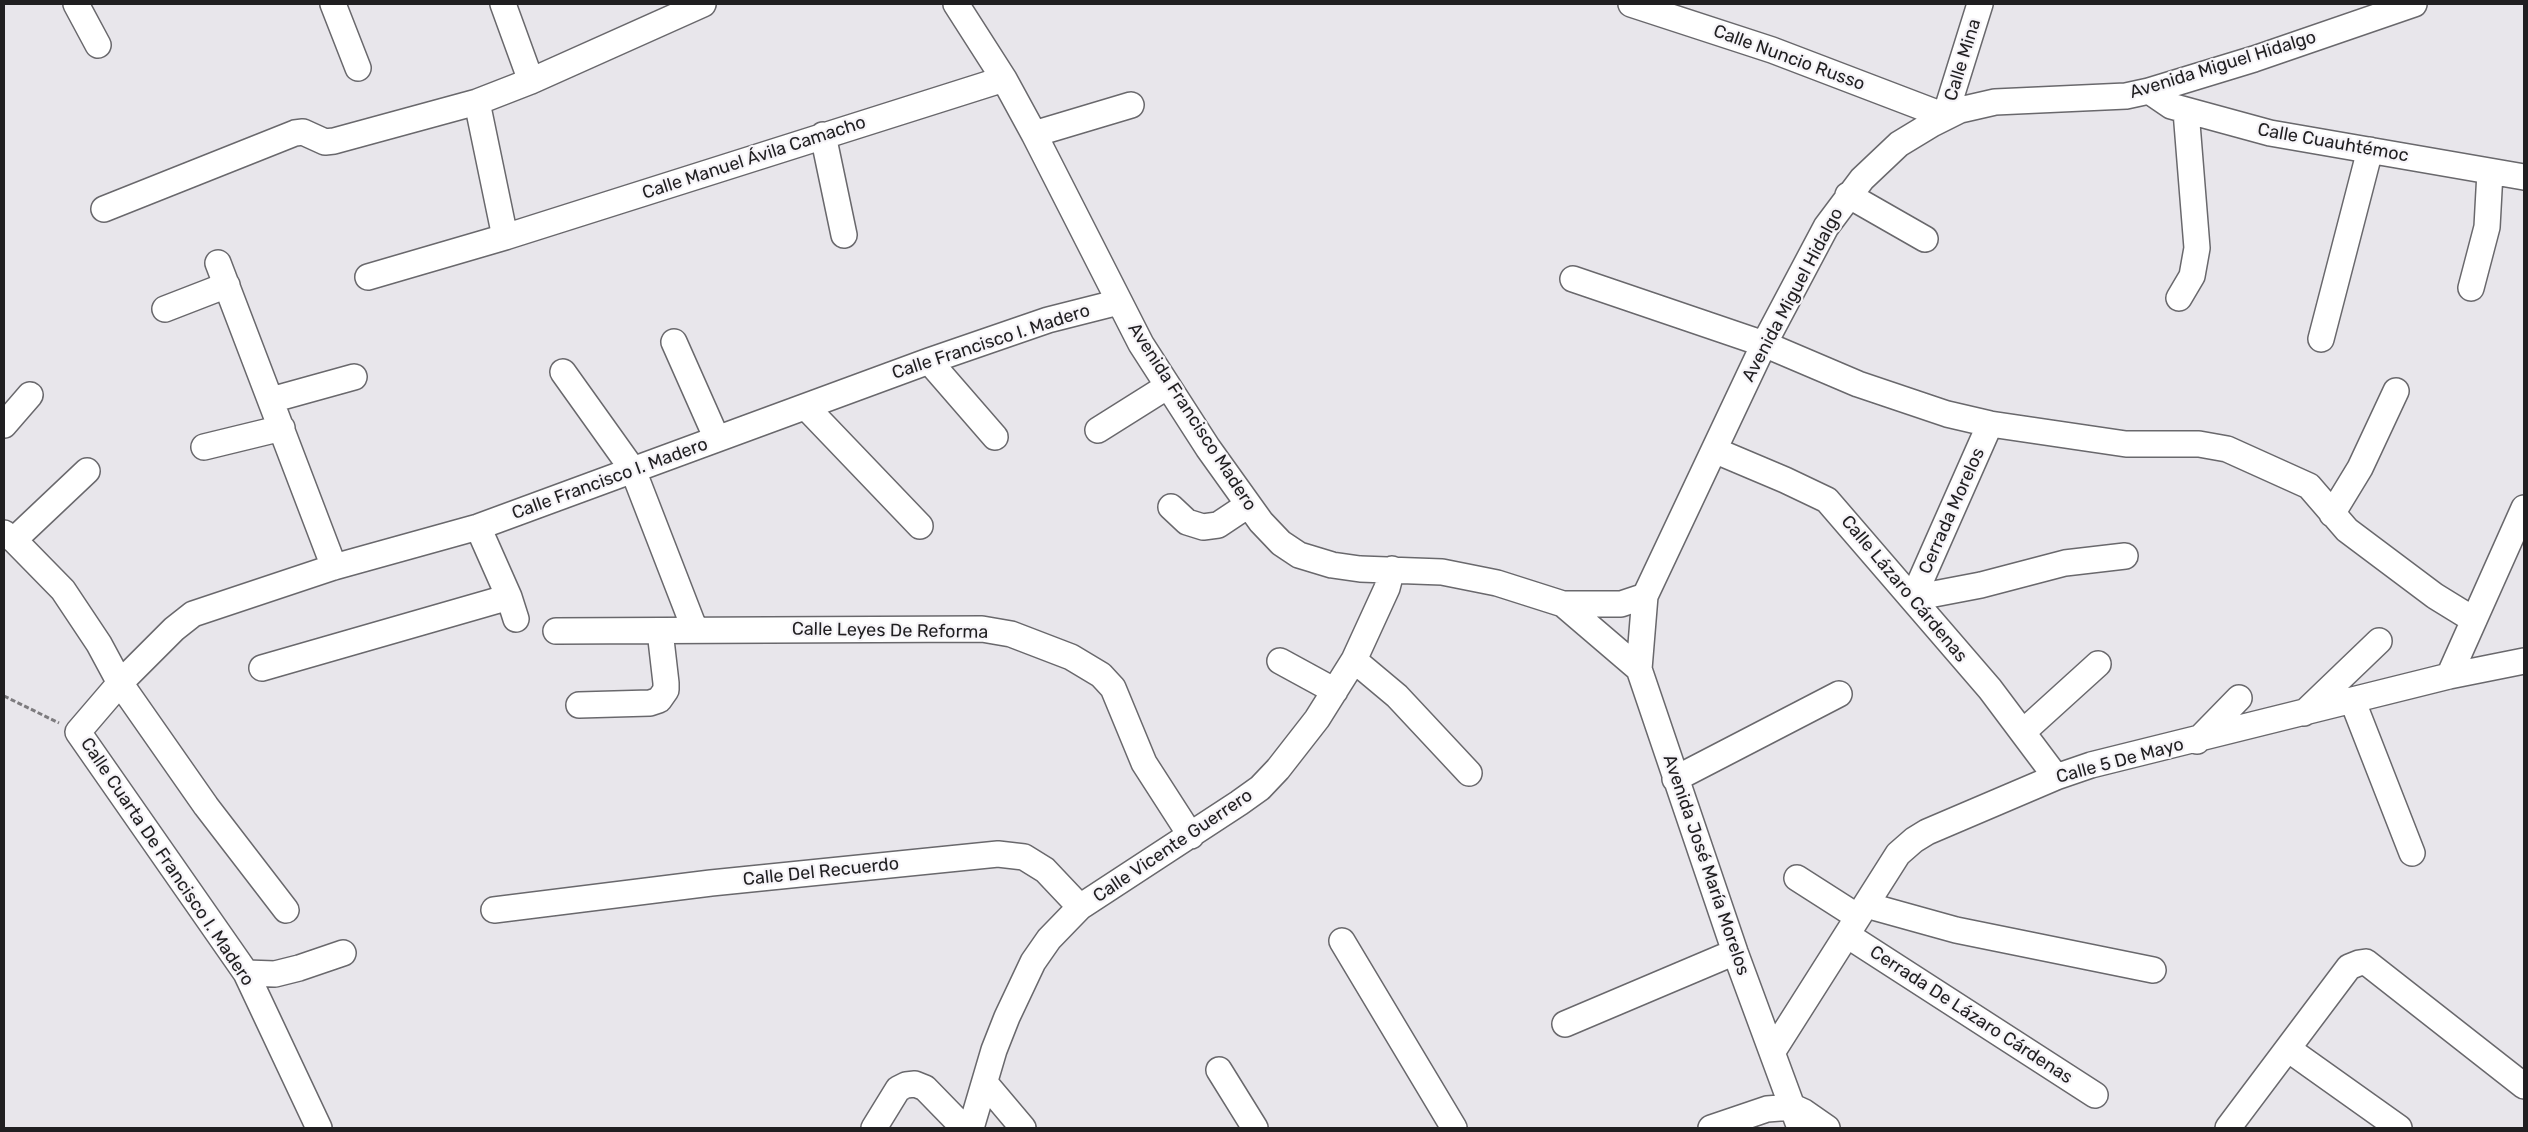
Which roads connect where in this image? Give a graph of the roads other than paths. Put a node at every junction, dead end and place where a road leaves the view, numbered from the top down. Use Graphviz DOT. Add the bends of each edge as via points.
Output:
graph roads {
  1 [pos="76,4"];
  2 [pos="333,4"];
  3 [pos="503,4"];
  4 [pos="704,4"];
  5 [pos="956,4"];
  6 [pos="1631,4"];
  7 [pos="1980,4"];
  8 [pos="2414,4"];
  9 [pos="98,45"];
  10 [pos="358,68"];
  11 [pos="1004,79"];
  12 [pos="531,82"];
  13 [pos="2149,92"];
  14 [pos="477,102"];
  15 [pos="1131,105"];
  16 [pos="2186,111"];
  17 [pos="1945,116"];
  18 [pos="1034,134"];
  19 [pos="823,136"];
  20 [pos="2370,150"];
  21 [pos="2490,172"];
  22 [pos="2524,177"];
  23 [pos="1848,195"];
  24 [pos="104,209"];
  25 [pos="844,234"];
  26 [pos="505,237"];
  27 [pos="1925,239"];
  28 [pos="368,278"];
  29 [pos="1573,279"];
  30 [pos="2471,288"];
  31 [pos="2179,298"];
  32 [pos="1119,302"];
  33 [pos="165,309"];
  34 [pos="2321,339"];
  35 [pos="674,342"];
  36 [pos="1764,344"];
  37 [pos="929,361"];
  38 [pos="563,372"];
  39 [pos="354,377"];
  40 [pos="1168,386"];
  41 [pos="2396,391"];
  42 [pos="30,395"];
  43 [pos="271,400"];
  44 [pos="806,407"];
  45 [pos="1990,424"];
  46 [pos="4,425"];
  47 [pos="282,428"];
  48 [pos="1098,430"];
  49 [pos="995,437"];
  50 [pos="717,439"];
  51 [pos="204,447"];
  52 [pos="1714,450"];
  53 [pos="87,470"];
  54 [pos="633,470"];
  55 [pos="1248,505"];
  56 [pos="1171,507"];
  57 [pos="2524,508"];
  58 [pos="2332,514"];
  59 [pos="920,526"];
  60 [pos="478,527"];
  61 [pos="9,537"];
  62 [pos="2125,556"];
  63 [pos="334,568"];
  64 [pos="1392,569"];
  65 [pos="1645,596"];
  66 [pos="1913,598"];
  67 [pos="1563,604"];
  68 [pos="2474,620"];
  69 [pos="695,630"];
  70 [pos="556,631"];
  71 [pos="660,631"];
  72 [pos="2379,641"];
  73 [pos="1354,660"];
  74 [pos="1280,661"];
  75 [pos="2524,661"];
  76 [pos="2098,664"];
  77 [pos="262,668"];
  78 [pos="1639,669"];
  79 [pos="2449,676"];
  80 [pos="120,683"];
  81 [pos="1335,691"];
  82 [pos="1839,694"];
  83 [pos="2239,698"];
  84 [pos="2353,702"];
  85 [pos="579,705"];
  86 [pos="2304,713"];
  87 [pos="78,732"];
  88 [pos="2023,732"];
  89 [pos="2197,741"];
  90 [pos="1470,773"];
  91 [pos="2056,777"];
  92 [pos="1675,779"];
  93 [pos="1191,836"];
  94 [pos="2412,853"];
  95 [pos="1797,878"];
  96 [pos="1080,908"];
  97 [pos="286,910"];
  98 [pos="494,910"];
  99 [pos="1857,919"];
  100 [pos="1342,941"];
  101 [pos="1735,952"];
  102 [pos="343,953"];
  103 [pos="2153,970"];
  104 [pos="246,973"];
  105 [pos="1565,1024"];
  106 [pos="2288,1049"];
  107 [pos="1772,1051"];
  108 [pos="1219,1070"];
  109 [pos="985,1082"];
  110 [pos="2524,1086"];
  111 [pos="2095,1095"];
  112 [pos="1796,1118"];
  113 [pos="320,1128"];
  114 [pos="874,1128"];
  115 [pos="964,1128"];
  116 [pos="971,1128"];
  117 [pos="1023,1128"];
  118 [pos="1255,1128"];
  119 [pos="1454,1128"];
  120 [pos="1711,1128"];
  121 [pos="1827,1128"];
  122 [pos="2228,1128"];
  123 [pos="2399,1128"];
  1 -- 9 [label="street"];
  2 -- 10 [label="street"];
  3 -- 12 [label="street"];
  4 -- 12 [label="street"];
  5 -- 11 [label="street, Avenida Francisco Madero"];
  6 -- 17 [label="street, Calle Nuncio Russo" via="1772,50"];
  7 -- 17 [label="street, Calle Mina"];
  8 -- 13 [label="street, Avenida Miguel Hidalgo"];
  11 -- 18 [label="street, Avenida Francisco Madero"];
  11 -- 19 [label="street, Calle Manuel Ávila Camacho"];
  12 -- 14 [label="street"];
  13 -- 16 [label="street, Calle Cuauhtémoc" via="2162,102"];
  13 -- 17 [label="street, Avenida Miguel Hidalgo" via="2126,96 1995,102"];
  14 -- 24 [label="street" via="325,142 303,132 296,133"];
  14 -- 26 [label="street"];
  15 -- 18 [label="street"];
  16 -- 20 [label="street, Calle Cuauhtémoc" via="2270,133"];
  16 -- 31 [label="street" via="2196,248 2192,276"];
  17 -- 23 [label="street, Avenida Miguel Hidalgo" via="1899,144"];
  18 -- 32 [label="street, Avenida Francisco Madero"];
  19 -- 25 [label="street"];
  19 -- 26 [label="street, Calle Manuel Ávila Camacho"];
  20 -- 21 [label="street, Calle Cuauhtémoc"];
  20 -- 34 [label="street"];
  21 -- 22 [label="street, Calle Cuauhtémoc"];
  21 -- 30 [label="street" via="2487,228"];
  23 -- 27 [label="street"];
  23 -- 36 [label="street, Avenida Miguel Hidalgo" via="1826,228"];
  26 -- 28 [label="street, Calle Manuel Ávila Camacho"];
  29 -- 36 [label="street"];
  32 -- 37 [label="street, Calle Francisco I. Madero" via="1048,320"];
  32 -- 40 [label="street, Avenida Francisco Madero" via="1140,344"];
  33 -- 43 [label="street" via="222,274"];
  35 -- 50 [label="street"];
  36 -- 45 [label="street" via="1858,384 1947,414"];
  36 -- 52 [label="street, Avenida Miguel Hidalgo"];
  37 -- 44 [label="street, Calle Francisco I. Madero"];
  37 -- 49 [label="street"];
  38 -- 54 [label="street"];
  39 -- 43 [label="street"];
  40 -- 48 [label="street"];
  40 -- 55 [label="street, Avenida Francisco Madero"];
  41 -- 58 [label="street" via="2360,468"];
  42 -- 46 [label="street"];
  43 -- 47 [label="street"];
  44 -- 50 [label="street, Calle Francisco I. Madero"];
  44 -- 59 [label="street"];
  45 -- 58 [label="street" via="2126,444 2199,444 2227,449 2309,486"];
  45 -- 66 [label="street, Cerrada Morelos"];
  47 -- 51 [label="street"];
  47 -- 63 [label="street"];
  50 -- 54 [label="street, Calle Francisco I. Madero"];
  52 -- 65 [label="street, Avenida Miguel Hidalgo"];
  52 -- 66 [label="street, Calle Lázaro Cárdenas" via="1827,500"];
  53 -- 61 [label="street"];
  54 -- 60 [label="street, Calle Francisco I. Madero"];
  54 -- 69 [label="street"];
  55 -- 56 [label="street" via="1218,525 1203,527 1187,522"];
  55 -- 64 [label="street, Avenida Francisco Madero" via="1273,537 1299,555 1332,565"];
  57 -- 68 [label="street"];
  58 -- 68 [label="street" via="2347,530 2435,596"];
  60 -- 63 [label="street, Calle Francisco I. Madero"];
  60 -- 77 [label="street" via="513,608"];
  61 -- 80 [label="street" via="63,590"];
  62 -- 66 [label="street" via="2065,563 1981,585"];
  63 -- 80 [label="street, Calle Francisco I. Madero" via="193,614"];
  64 -- 67 [label="street, Avenida Francisco Madero" via="1442,572 1488,581"];
  64 -- 73 [label="street, Calle Vicente Guerrero" via="1387,588"];
  65 -- 67 [label="street, Avenida Francisco Madero" via="1620,604"];
  65 -- 78 [label="street, Avenida José María Morelos"];
  66 -- 88 [label="street, Calle Lázaro Cárdenas"];
  67 -- 78 [label="street, Avenida Francisco Madero"];
  68 -- 79 [label="street"];
  69 -- 71 [label="street, Calle Leyes De Reforma"];
  69 -- 93 [label="street, Calle Leyes De Reforma" via="982,629 1012,634 1071,657 1101,675 1113,688 1144,763"];
  70 -- 71 [label="street, Calle Leyes De Reforma"];
  71 -- 85 [label="street" via="666,690 659,700"];
  72 -- 86 [label="street"];
  73 -- 81 [label="street, Calle Vicente Guerrero"];
  73 -- 90 [label="street" via="1397,696"];
  74 -- 81 [label="street"];
  75 -- 79 [label="street, Calle 5 De Mayo"];
  76 -- 88 [label="street"];
  78 -- 92 [label="street, Avenida José María Morelos"];
  79 -- 84 [label="street, Calle 5 De Mayo"];
  80 -- 87 [label="street, Calle Francisco I. Madero"];
  80 -- 97 [label="street" via="206,806"];
  81 -- 93 [label="street, Calle Vicente Guerrero" via="1297,747 1272,775 1253,793"];
  82 -- 92 [label="street"];
  83 -- 89 [label="street"];
  84 -- 86 [label="street, Calle 5 De Mayo"];
  84 -- 94 [label="street"];
  86 -- 89 [label="street, Calle 5 De Mayo"];
  87 -- 104 [label="street, Calle Cuarta De Francisco I. Madero"];
  88 -- 91 [label="street, Calle Lázaro Cárdenas"];
  89 -- 91 [label="street, Calle 5 De Mayo" via="2091,765"];
  91 -- 99 [label="street, Calle 5 De Mayo" via="1914,840 1898,854"];
  92 -- 101 [label="street, Avenida José María Morelos"];
  93 -- 96 [label="street, Calle Vicente Guerrero"];
  95 -- 99 [label="street, Cerrada De Lázaro Cárdenas"];
  96 -- 98 [label="street, Calle Del Recuerdo" via="1045,870 1024,858 998,854 711,883"];
  96 -- 109 [label="street, Calle Vicente Guerrero" via="1049,939 1032,962 1007,1017"];
  99 -- 103 [label="street" via="1956,930"];
  99 -- 107 [label="street, Calle 5 De Mayo"];
  99 -- 111 [label="street, Cerrada De Lázaro Cárdenas"];
  100 -- 119 [label="street"];
  101 -- 105 [label="street"];
  101 -- 107 [label="street, Avenida José María Morelos"];
  102 -- 104 [label="street" via="275,974"];
  104 -- 113 [label="street, Calle Cuarta De Francisco I. Madero"];
  106 -- 110 [label="street" via="2349,967 2366,962"];
  106 -- 122 [label="street"];
  106 -- 123 [label="street"];
  107 -- 112 [label="street, Avenida José María Morelos"];
  108 -- 118 [label="street"];
  109 -- 116 [label="street, Calle Vicente Guerrero"];
  109 -- 117 [label="street"];
  112 -- 120 [label="street" via="1767,1109"];
  112 -- 121 [label="street"];
  114 -- 115 [label="street" via="898,1089 915,1084 925,1088"];
}
